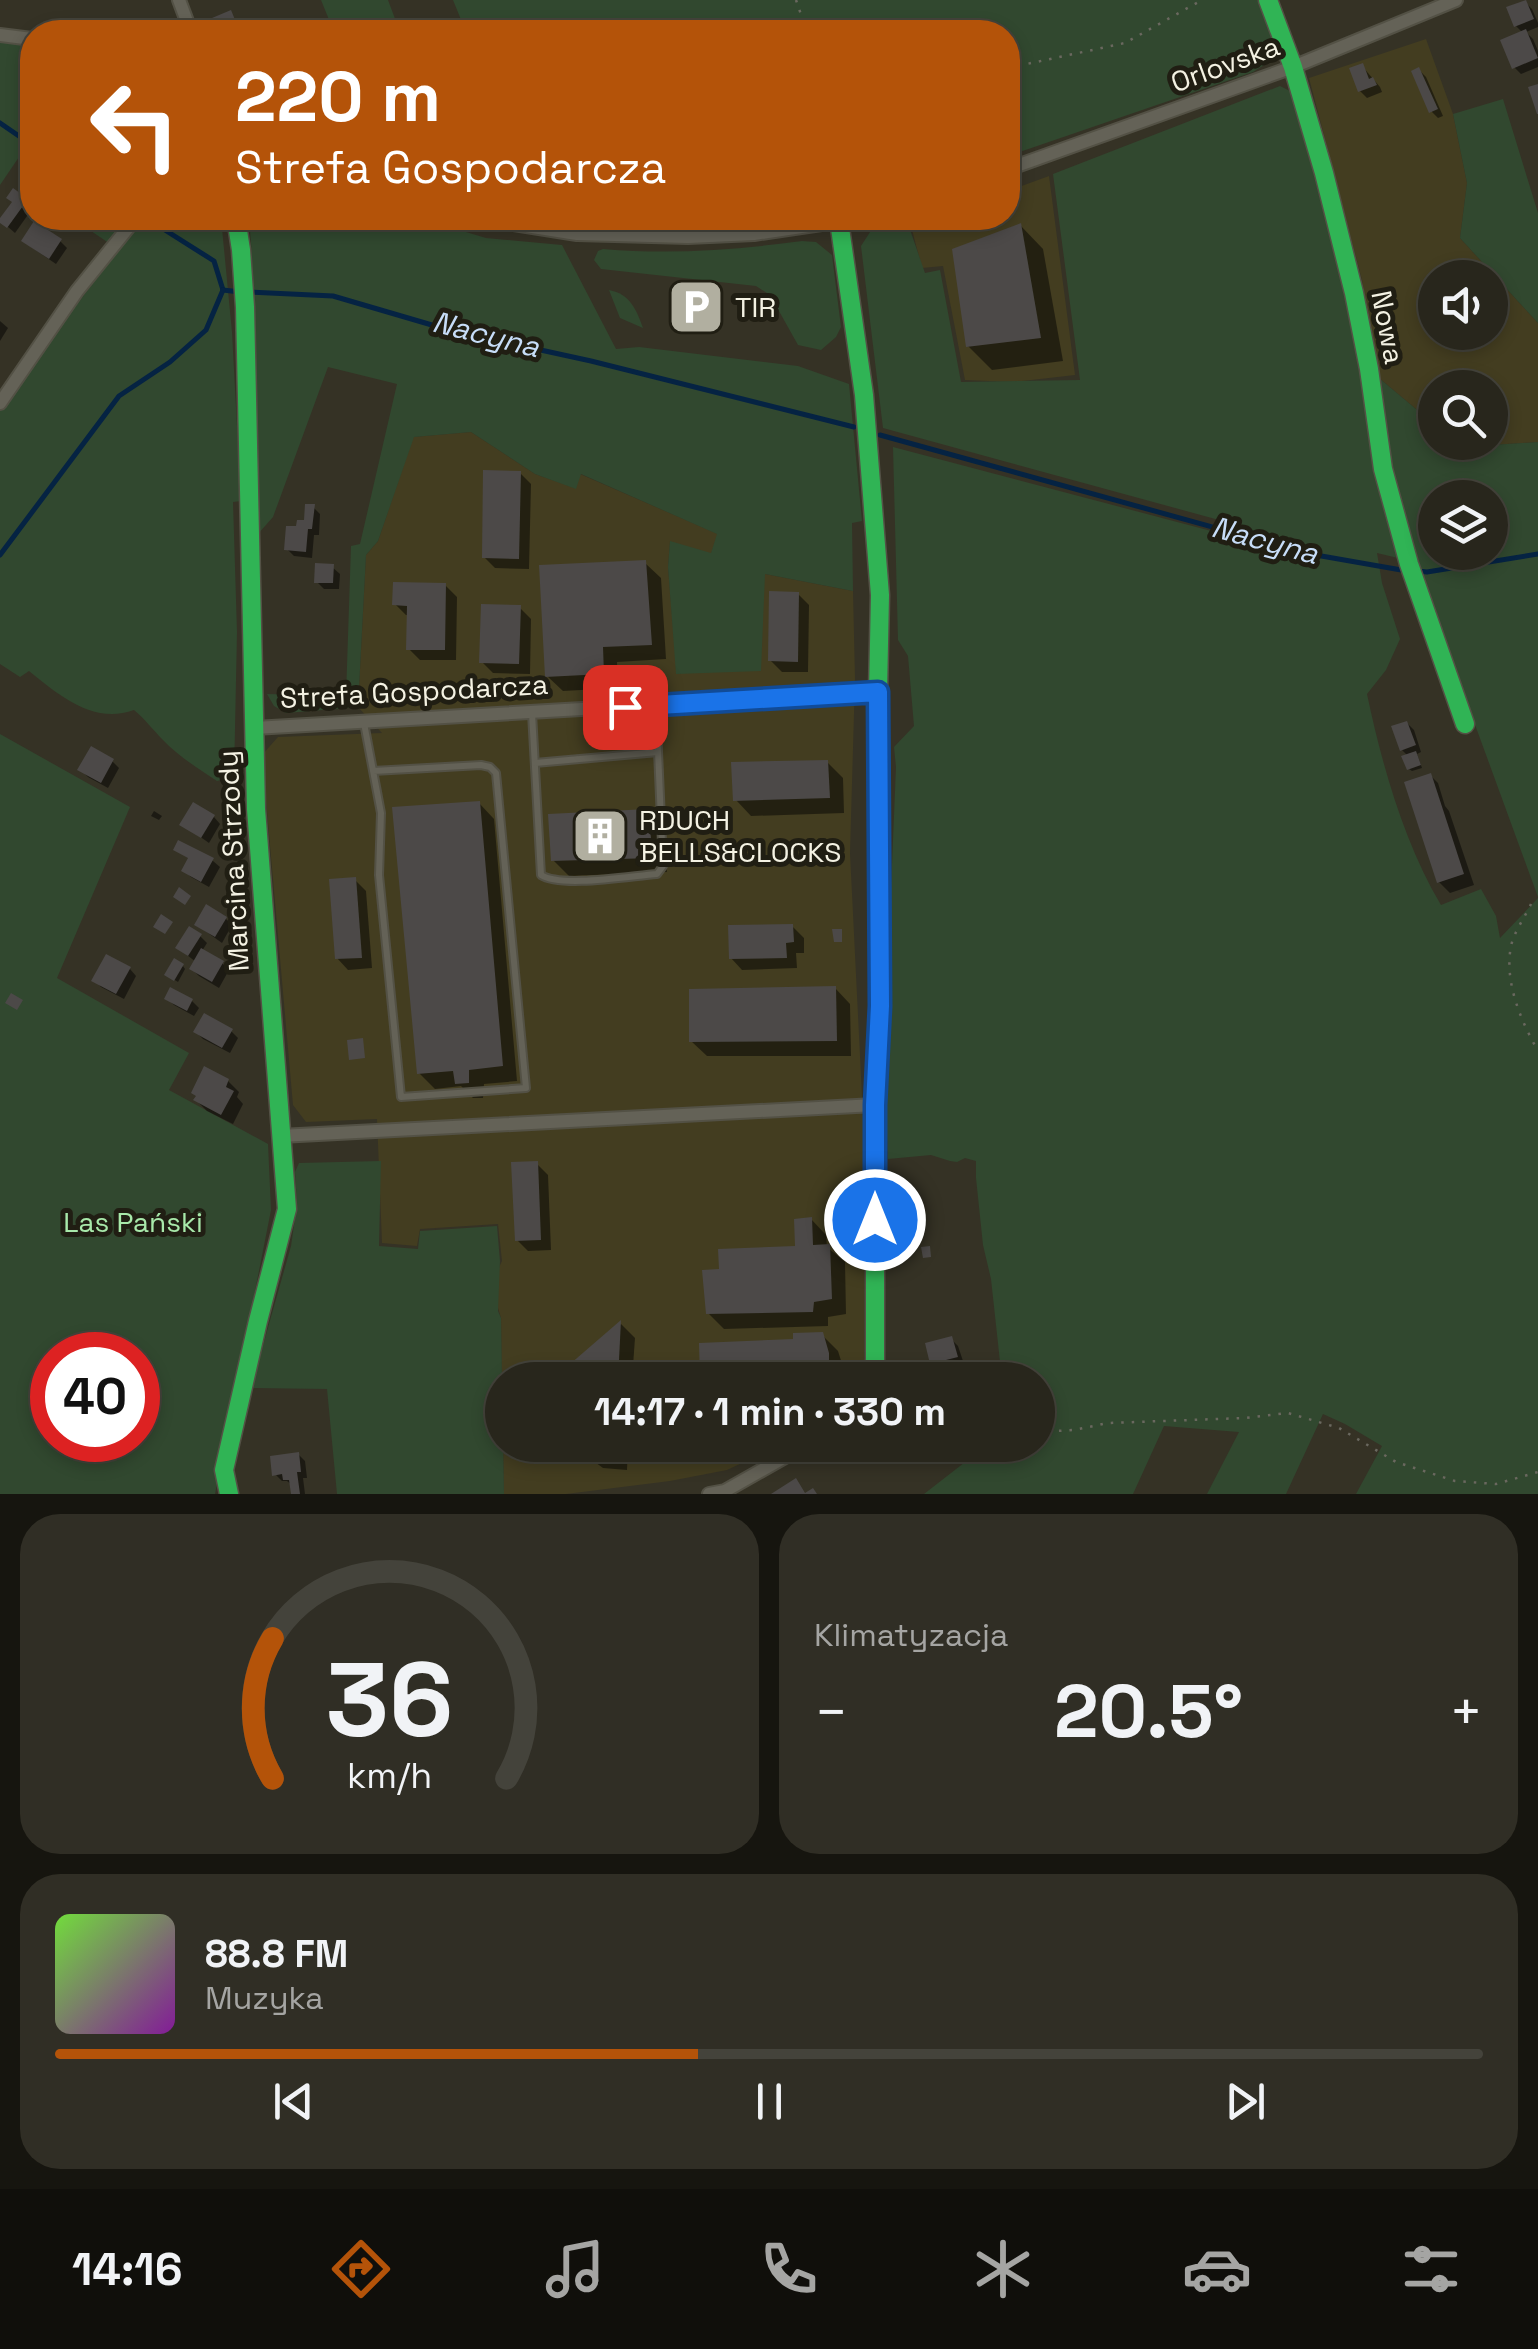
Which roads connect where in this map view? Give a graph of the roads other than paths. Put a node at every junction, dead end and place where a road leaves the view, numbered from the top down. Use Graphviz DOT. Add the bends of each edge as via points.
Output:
graph roads {
  1 [pos="1268,0"];
  2 [pos="1456,0"];
  3 [pos="1293,67"];
  4 [pos="1020,164"];
  5 [pos="125,230"];
  6 [pos="237,230"];
  7 [pos="552,230"];
  8 [pos="780,230"];
  9 [pos="840,230"];
  10 [pos="0,402"];
  11 [pos="878,692"];
  12 [pos="656,705"];
  13 [pos="532,712"];
  14 [pos="364,722"];
  15 [pos="1464,724"];
  16 [pos="254,728"];
  17 [pos="658,752"];
  18 [pos="535,763"];
  19 [pos="373,771"];
  20 [pos="875,1105"];
  21 [pos="280,1136"];
  22 [pos="874,1362"];
  23 [pos="776,1462"];
  24 [pos="228,1494"];
  25 [pos="709,1494"];
  1 -- 3 [label="street, Nowa"];
  2 -- 3 [label="street, Orlovska"];
  3 -- 4 [label="street, Orlovska"];
  3 -- 15 [label="street, Nowa" via="1354,293 1383,469"];
  5 -- 10 [label="street"];
  6 -- 16 [label="street, Marcina Strzody" via="245,306"];
  7 -- 8 [label="street" via="688,237"];
  9 -- 11 [label="street" via="864,396 880,595"];
  11 -- 12 [label="street, Strefa Gospodarcza"];
  11 -- 20 [label="street"];
  12 -- 13 [label="street, Strefa Gospodarcza"];
  12 -- 17 [label="lane"];
  13 -- 14 [label="street, Strefa Gospodarcza"];
  13 -- 18 [label="lane"];
  14 -- 16 [label="street, Strefa Gospodarcza"];
  14 -- 19 [label="lane"];
  16 -- 21 [label="street, Marcina Strzody"];
  17 -- 18 [label="lane"];
  17 -- 18 [label="lane" via="663,866 656,874 562,881 541,875"];
  19 -- 19 [label="lane" via="401,1097 526,1088 496,773 481,766"];
  20 -- 21 [label="street"];
  20 -- 22 [label="street"];
  21 -- 24 [label="street, Marcina Strzody" via="287,1208 224,1470"];
  23 -- 25 [label="street"];
}
